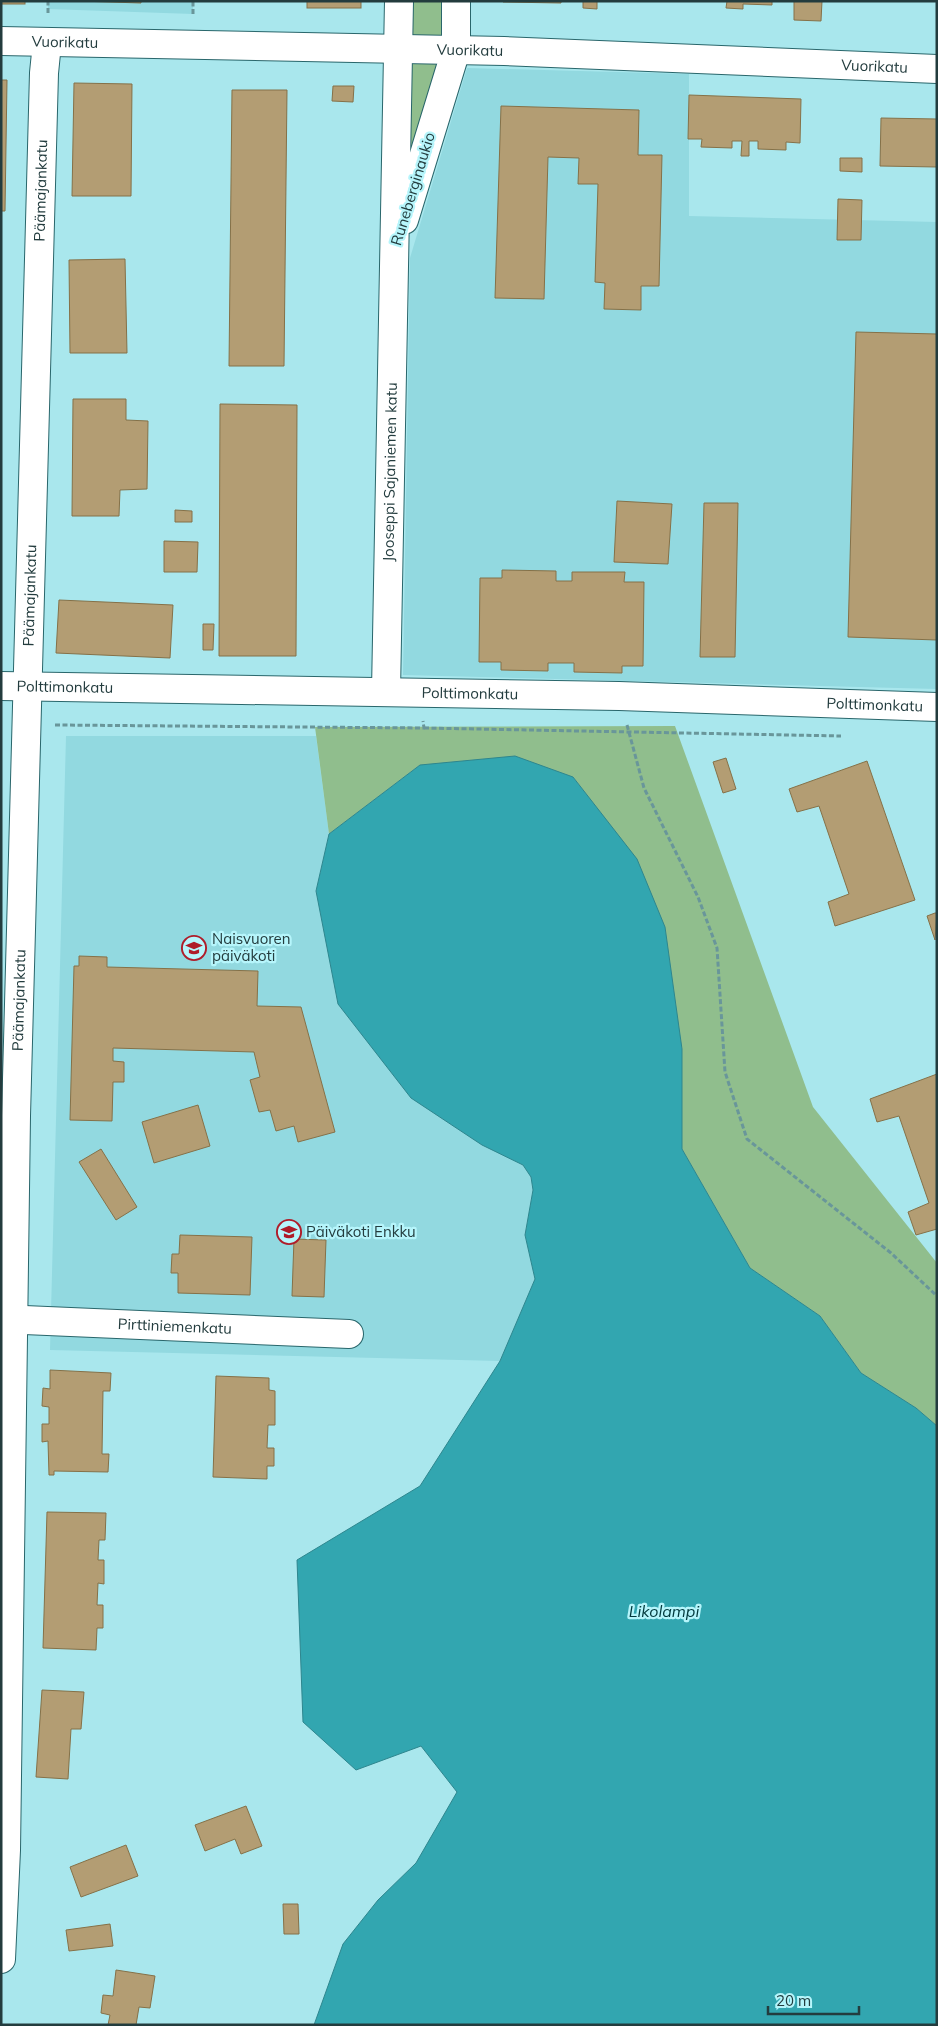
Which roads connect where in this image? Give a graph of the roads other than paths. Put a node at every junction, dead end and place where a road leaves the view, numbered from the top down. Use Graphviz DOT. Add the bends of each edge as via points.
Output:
graph roads {
  1 [pos="398,1"];
  2 [pos="456,1"];
  3 [pos="1,42"];
  4 [pos="46,43"];
  5 [pos="398,49"];
  6 [pos="456,50"];
  7 [pos="937,69"];
  8 [pos="394,253"];
  9 [pos="1,686"];
  10 [pos="28,686"];
  11 [pos="386,691"];
  12 [pos="937,707"];
  13 [pos="7,1320"];
  14 [pos="348,1334"];
  15 [pos="1,1959"];
  1 -- 5 [label="street, Runeberginaukio"];
  2 -- 6 [label="street, Runeberginaukio"];
  3 -- 4 [label="street, Vuorikatu"];
  4 -- 5 [label="street, Vuorikatu"];
  4 -- 10 [label="street, Päämajankatu"];
  5 -- 6 [label="street, Vuorikatu"];
  5 -- 8 [label="street, Runeberginaukio"];
  6 -- 7 [label="street, Vuorikatu"];
  6 -- 8 [label="street, Runeberginaukio"];
  8 -- 11 [label="street, Jooseppi Sajaniemen katu"];
  9 -- 10 [label="street, Polttimonkatu"];
  10 -- 11 [label="street, Polttimonkatu"];
  10 -- 13 [label="street, Päämajankatu"];
  11 -- 12 [label="street, Polttimonkatu"];
  13 -- 14 [label="street, Pirttiniemenkatu"];
  13 -- 15 [label="street, Päämajankatu" via="6,1840"];
}
